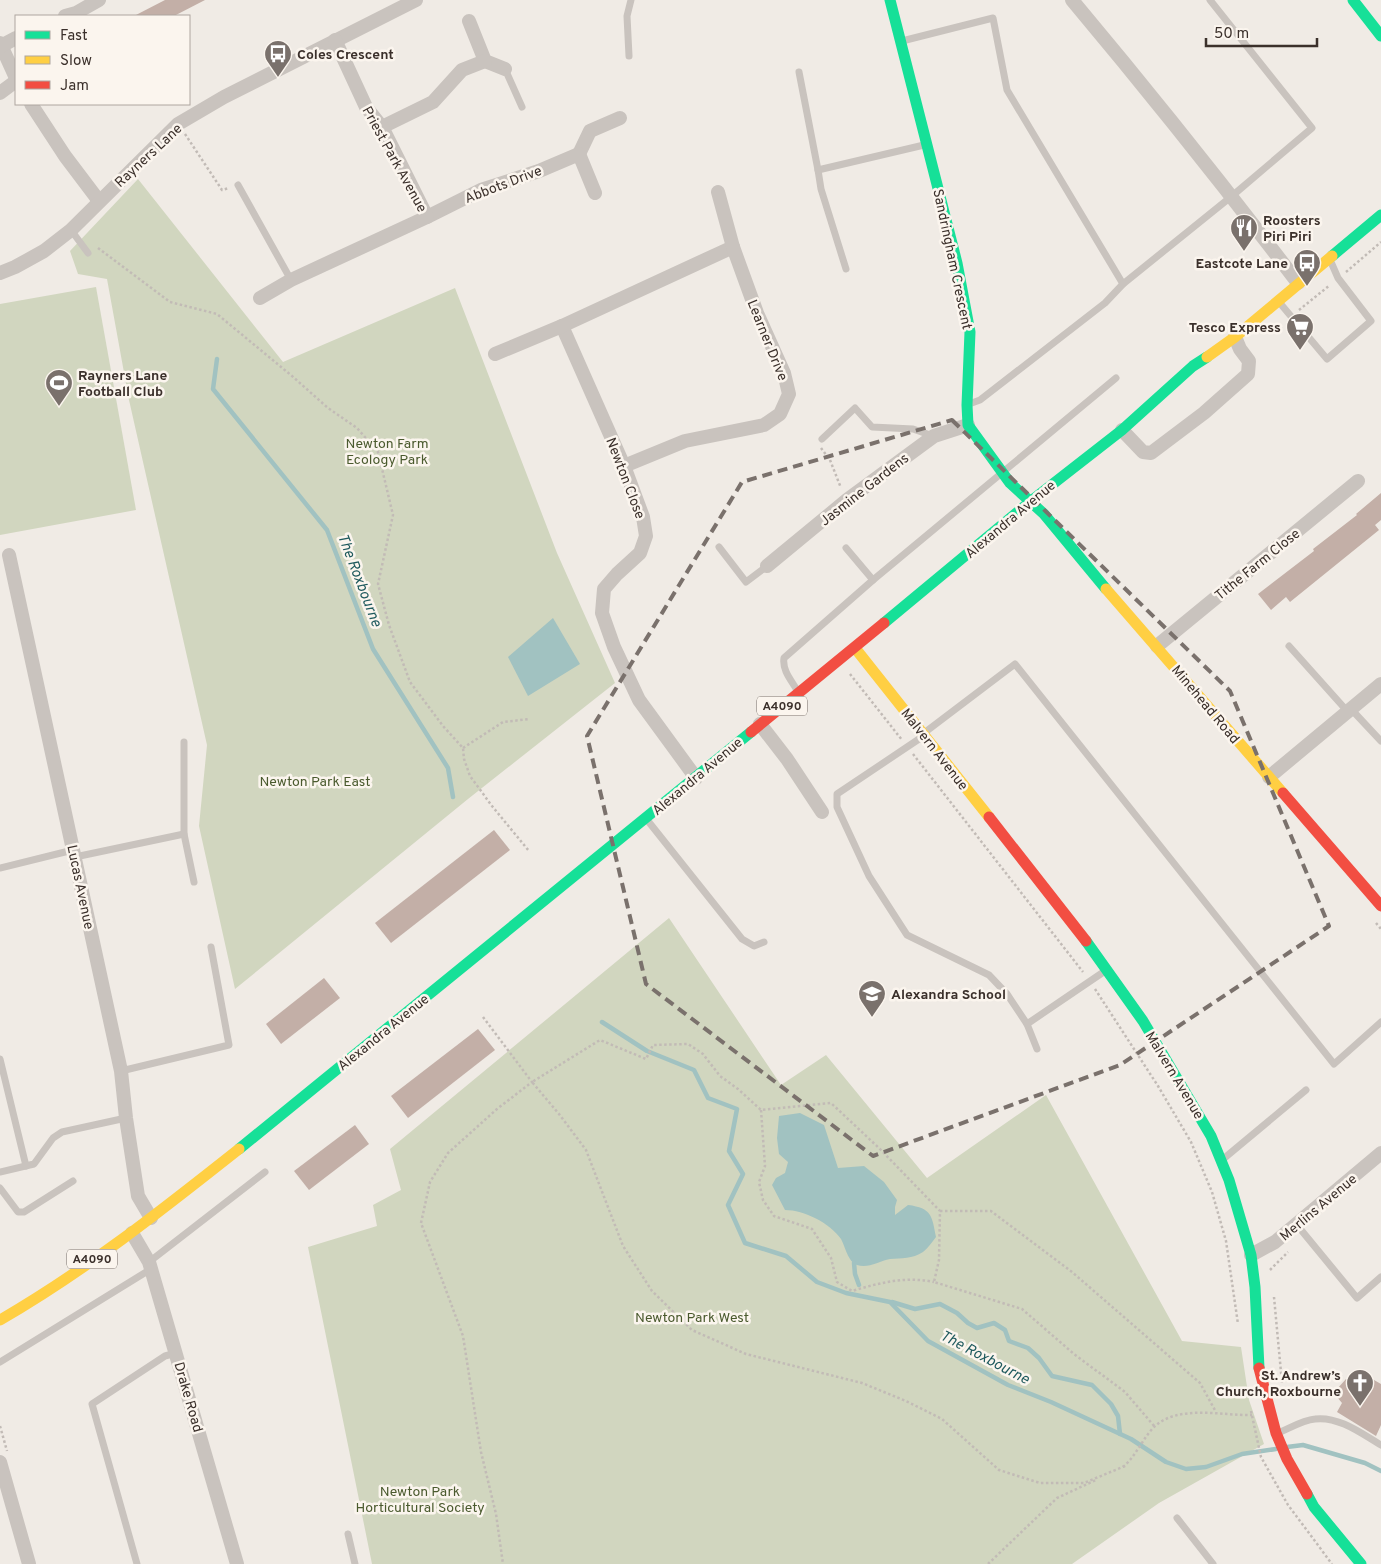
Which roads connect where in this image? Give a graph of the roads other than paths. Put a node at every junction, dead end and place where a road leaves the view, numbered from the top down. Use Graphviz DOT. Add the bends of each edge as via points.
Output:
graph roads {
  1 [pos="99,0"];
  2 [pos="416,0"];
  3 [pos="631,0"];
  4 [pos="890,0"];
  5 [pos="1072,0"];
  6 [pos="1210,0"];
  7 [pos="1353,0"];
  8 [pos="69,15"];
  9 [pos="469,21"];
  10 [pos="1381,36"];
  11 [pos="15,38"];
  12 [pos="335,40"];
  13 [pos="900,42"];
  14 [pos="1,44"];
  15 [pos="630,56"];
  16 [pos="485,61"];
  17 [pos="505,69"];
  18 [pos="799,72"];
  19 [pos="15,77"];
  20 [pos="15,80"];
  21 [pos="0,92"];
  22 [pos="33,106"];
  23 [pos="522,107"];
  24 [pos="620,118"];
  25 [pos="382,128"];
  26 [pos="927,144"];
  27 [pos="579,154"];
  28 [pos="818,170"];
  29 [pos="238,185"];
  30 [pos="718,192"];
  31 [pos="595,193"];
  32 [pos="1232,196"];
  33 [pos="99,201"];
  34 [pos="1381,215"];
  35 [pos="428,217"];
  36 [pos="71,230"];
  37 [pos="733,247"];
  38 [pos="88,253"];
  39 [pos="1329,258"];
  40 [pos="846,269"];
  41 [pos="0,273"];
  42 [pos="291,280"];
  43 [pos="1298,283"];
  44 [pos="1123,284"];
  45 [pos="260,298"];
  46 [pos="1277,300"];
  47 [pos="562,326"];
  48 [pos="1234,337"];
  49 [pos="495,354"];
  50 [pos="1116,378"];
  51 [pos="966,405"];
  52 [pos="968,425"];
  53 [pos="1122,430"];
  54 [pos="934,436"];
  55 [pos="822,440"];
  56 [pos="624,466"];
  57 [pos="1002,473"];
  58 [pos="1358,481"];
  59 [pos="1030,501"];
  60 [pos="719,548"];
  61 [pos="846,548"];
  62 [pos="4,555"];
  63 [pos="767,566"];
  64 [pos="873,580"];
  65 [pos="1157,646"];
  66 [pos="1289,646"];
  67 [pos="855,648"];
  68 [pos="1381,684"];
  69 [pos="799,693"];
  70 [pos="1349,710"];
  71 [pos="760,724"];
  72 [pos="924,734"];
  73 [pos="1381,741"];
  74 [pos="184,742"];
  75 [pos="1269,777"];
  76 [pos="696,778"];
  77 [pos="822,812"];
  78 [pos="647,819"];
  79 [pos="184,834"];
  80 [pos="74,854"];
  81 [pos="0,868"];
  82 [pos="194,882"];
  83 [pos="1381,906"];
  84 [pos="764,942"];
  85 [pos="211,947"];
  86 [pos="1107,969"];
  87 [pos="1381,1022"];
  88 [pos="1027,1024"];
  89 [pos="1037,1049"];
  90 [pos="0,1059"];
  91 [pos="121,1071"];
  92 [pos="1306,1090"];
  93 [pos="126,1118"];
  94 [pos="1381,1153"];
  95 [pos="1221,1161"];
  96 [pos="26,1166"];
  97 [pos="0,1172"];
  98 [pos="265,1172"];
  99 [pos="73,1181"];
  100 [pos="0,1188"];
  101 [pos="151,1218"];
  102 [pos="1297,1225"];
  103 [pos="132,1233"];
  104 [pos="1251,1255"];
  105 [pos="150,1266"];
  106 [pos="1381,1277"];
  107 [pos="0,1320"];
  108 [pos="176,1353"];
  109 [pos="0,1362"];
  110 [pos="1276,1433"];
  111 [pos="1381,1445"];
  112 [pos="0,1462"];
  113 [pos="5,1497"];
  114 [pos="1177,1518"];
  115 [pos="348,1534"];
  116 [pos="29,1564"];
  117 [pos="137,1564"];
  118 [pos="237,1564"];
  119 [pos="355,1564"];
  120 [pos="1213,1564"];
  121 [pos="1361,1564"];
  1 -- 8 [label="street"];
  2 -- 12 [label="street, Rayners Lane"];
  3 -- 15 [label="lane" via="627,16"];
  4 -- 13 [label="street, Sandringham Crescent"];
  5 -- 32 [label="street"];
  6 -- 32 [label="lane" via="1312,128"];
  7 -- 10 [label="street"];
  9 -- 16 [label="street"];
  11 -- 14 [label="street"];
  12 -- 25 [label="street, Priest Park Avenue" via="366,107"];
  12 -- 33 [label="street, Rayners Lane" via="178,124"];
  13 -- 26 [label="street, Sandringham Crescent"];
  13 -- 44 [label="lane" via="993,18 1007,90"];
  14 -- 19 [label="street"];
  16 -- 17 [label="street"];
  16 -- 25 [label="street" via="462,70 433,102"];
  17 -- 23 [label="lane"];
  18 -- 28 [label="lane"];
  20 -- 21 [label="street"];
  22 -- 33 [label="street"];
  24 -- 27 [label="street" via="590,131"];
  25 -- 35 [label="street, Priest Park Avenue"];
  26 -- 28 [label="lane"];
  26 -- 51 [label="street, Sandringham Crescent" via="957,263 970,332"];
  27 -- 31 [label="street"];
  27 -- 35 [label="street, Abbots Drive" via="481,190"];
  28 -- 40 [label="lane"];
  29 -- 42 [label="lane"];
  30 -- 37 [label="street, Learner Drive"];
  32 -- 43 [label="street"];
  32 -- 44 [label="lane"];
  33 -- 36 [label="street, Rayners Lane"];
  34 -- 39 [label="street, Alexandra Avenue / A4090"];
  35 -- 42 [label="street, Priest Park Avenue"];
  36 -- 38 [label="lane"];
  36 -- 41 [label="street, Rayners Lane" via="44,251"];
  37 -- 47 [label="street"];
  37 -- 56 [label="street, Learner Drive" via="757,313 784,373 789,394 780,414 764,424 685,442"];
  39 -- 43 [label="street, Alexandra Avenue / A4090"];
  39 -- 46 [label="lane" via="1338,278 1371,321 1327,359"];
  42 -- 45 [label="street, Priest Park Avenue"];
  43 -- 46 [label="street, Alexandra Avenue / A4090"];
  44 -- 51 [label="lane" via="1105,304 980,400"];
  46 -- 48 [label="street, Alexandra Avenue / A4090"];
  47 -- 49 [label="street"];
  47 -- 56 [label="street, Newton Close"];
  48 -- 53 [label="street, Alexandra Avenue / A4090" via="1192,366"];
  48 -- 53 [label="street" via="1249,361 1248,374 1204,413 1151,453 1143,452"];
  50 -- 57 [label="lane"];
  51 -- 52 [label="street, Sandringham Crescent"];
  52 -- 54 [label="street, Jasmine Gardens"];
  52 -- 57 [label="street, Sandringham Crescent"];
  53 -- 59 [label="street, Alexandra Avenue / A4090"];
  54 -- 55 [label="lane" via="913,428 872,426 855,408"];
  54 -- 63 [label="street, Jasmine Gardens" via="847,500"];
  56 -- 76 [label="street, Newton Close" via="643,517 646,536 640,553 604,589 602,613 639,700"];
  57 -- 59 [label="street, Sandringham Crescent"];
  57 -- 64 [label="lane"];
  58 -- 65 [label="street, Tithe Farm Close"];
  59 -- 65 [label="street, Minehead Road"];
  59 -- 67 [label="street, Alexandra Avenue / A4090"];
  60 -- 63 [label="lane" via="746,582"];
  61 -- 64 [label="lane"];
  62 -- 80 [label="street, Lucas Avenue"];
  64 -- 69 [label="lane" via="784,658 784,669"];
  65 -- 75 [label="street, Minehead Road"];
  66 -- 70 [label="lane"];
  67 -- 69 [label="street, Alexandra Avenue / A4090"];
  67 -- 72 [label="street, Malvern Avenue"];
  68 -- 70 [label="street"];
  69 -- 71 [label="street, Alexandra Avenue / A4090"];
  70 -- 73 [label="lane"];
  70 -- 75 [label="street"];
  71 -- 76 [label="street, Alexandra Avenue / A4090"];
  71 -- 77 [label="street"];
  72 -- 86 [label="street, Malvern Avenue"];
  72 -- 87 [label="lane" via="1015,664 1334,1064"];
  72 -- 88 [label="lane" via="837,794 837,807 868,876 907,934 989,975 1007,994"];
  74 -- 79 [label="lane"];
  75 -- 83 [label="street, Minehead Road"];
  76 -- 78 [label="street, Alexandra Avenue / A4090"];
  78 -- 84 [label="lane" via="742,939 754,946"];
  78 -- 101 [label="street, Alexandra Avenue / A4090"];
  79 -- 80 [label="lane"];
  79 -- 82 [label="lane"];
  80 -- 81 [label="lane"];
  80 -- 91 [label="street, Lucas Avenue"];
  85 -- 91 [label="lane" via="229,1045"];
  86 -- 88 [label="lane"];
  86 -- 95 [label="street, Malvern Avenue" via="1143,1021 1211,1136"];
  88 -- 89 [label="lane"];
  90 -- 96 [label="lane"];
  91 -- 93 [label="street, Lucas Avenue"];
  92 -- 95 [label="lane"];
  93 -- 96 [label="lane" via="62,1132 53,1138 34,1164"];
  93 -- 101 [label="street, Lucas Avenue" via="138,1196"];
  94 -- 102 [label="street, Merlins Avenue"];
  95 -- 104 [label="street, Malvern Avenue"];
  96 -- 97 [label="lane"];
  98 -- 105 [label="lane"];
  99 -- 100 [label="lane" via="24,1212 18,1212"];
  101 -- 103 [label="street, Alexandra Avenue / A4090"];
  102 -- 104 [label="street, Merlins Avenue"];
  102 -- 106 [label="lane" via="1357,1298"];
  103 -- 105 [label="street, Drake Road"];
  103 -- 107 [label="street, Alexandra Avenue / A4090"];
  104 -- 110 [label="street, Malvern Avenue" via="1259,1370"];
  105 -- 108 [label="street, Drake Road"];
  105 -- 109 [label="lane"];
  108 -- 117 [label="lane" via="166,1356 92,1404"];
  108 -- 118 [label="street, Drake Road"];
  110 -- 111 [label="lane" via="1314,1418 1331,1419"];
  110 -- 121 [label="street, Malvern Avenue" via="1314,1507"];
  112 -- 113 [label="street"];
  113 -- 116 [label="street"];
  114 -- 120 [label="lane"];
  115 -- 119 [label="lane"];
}
